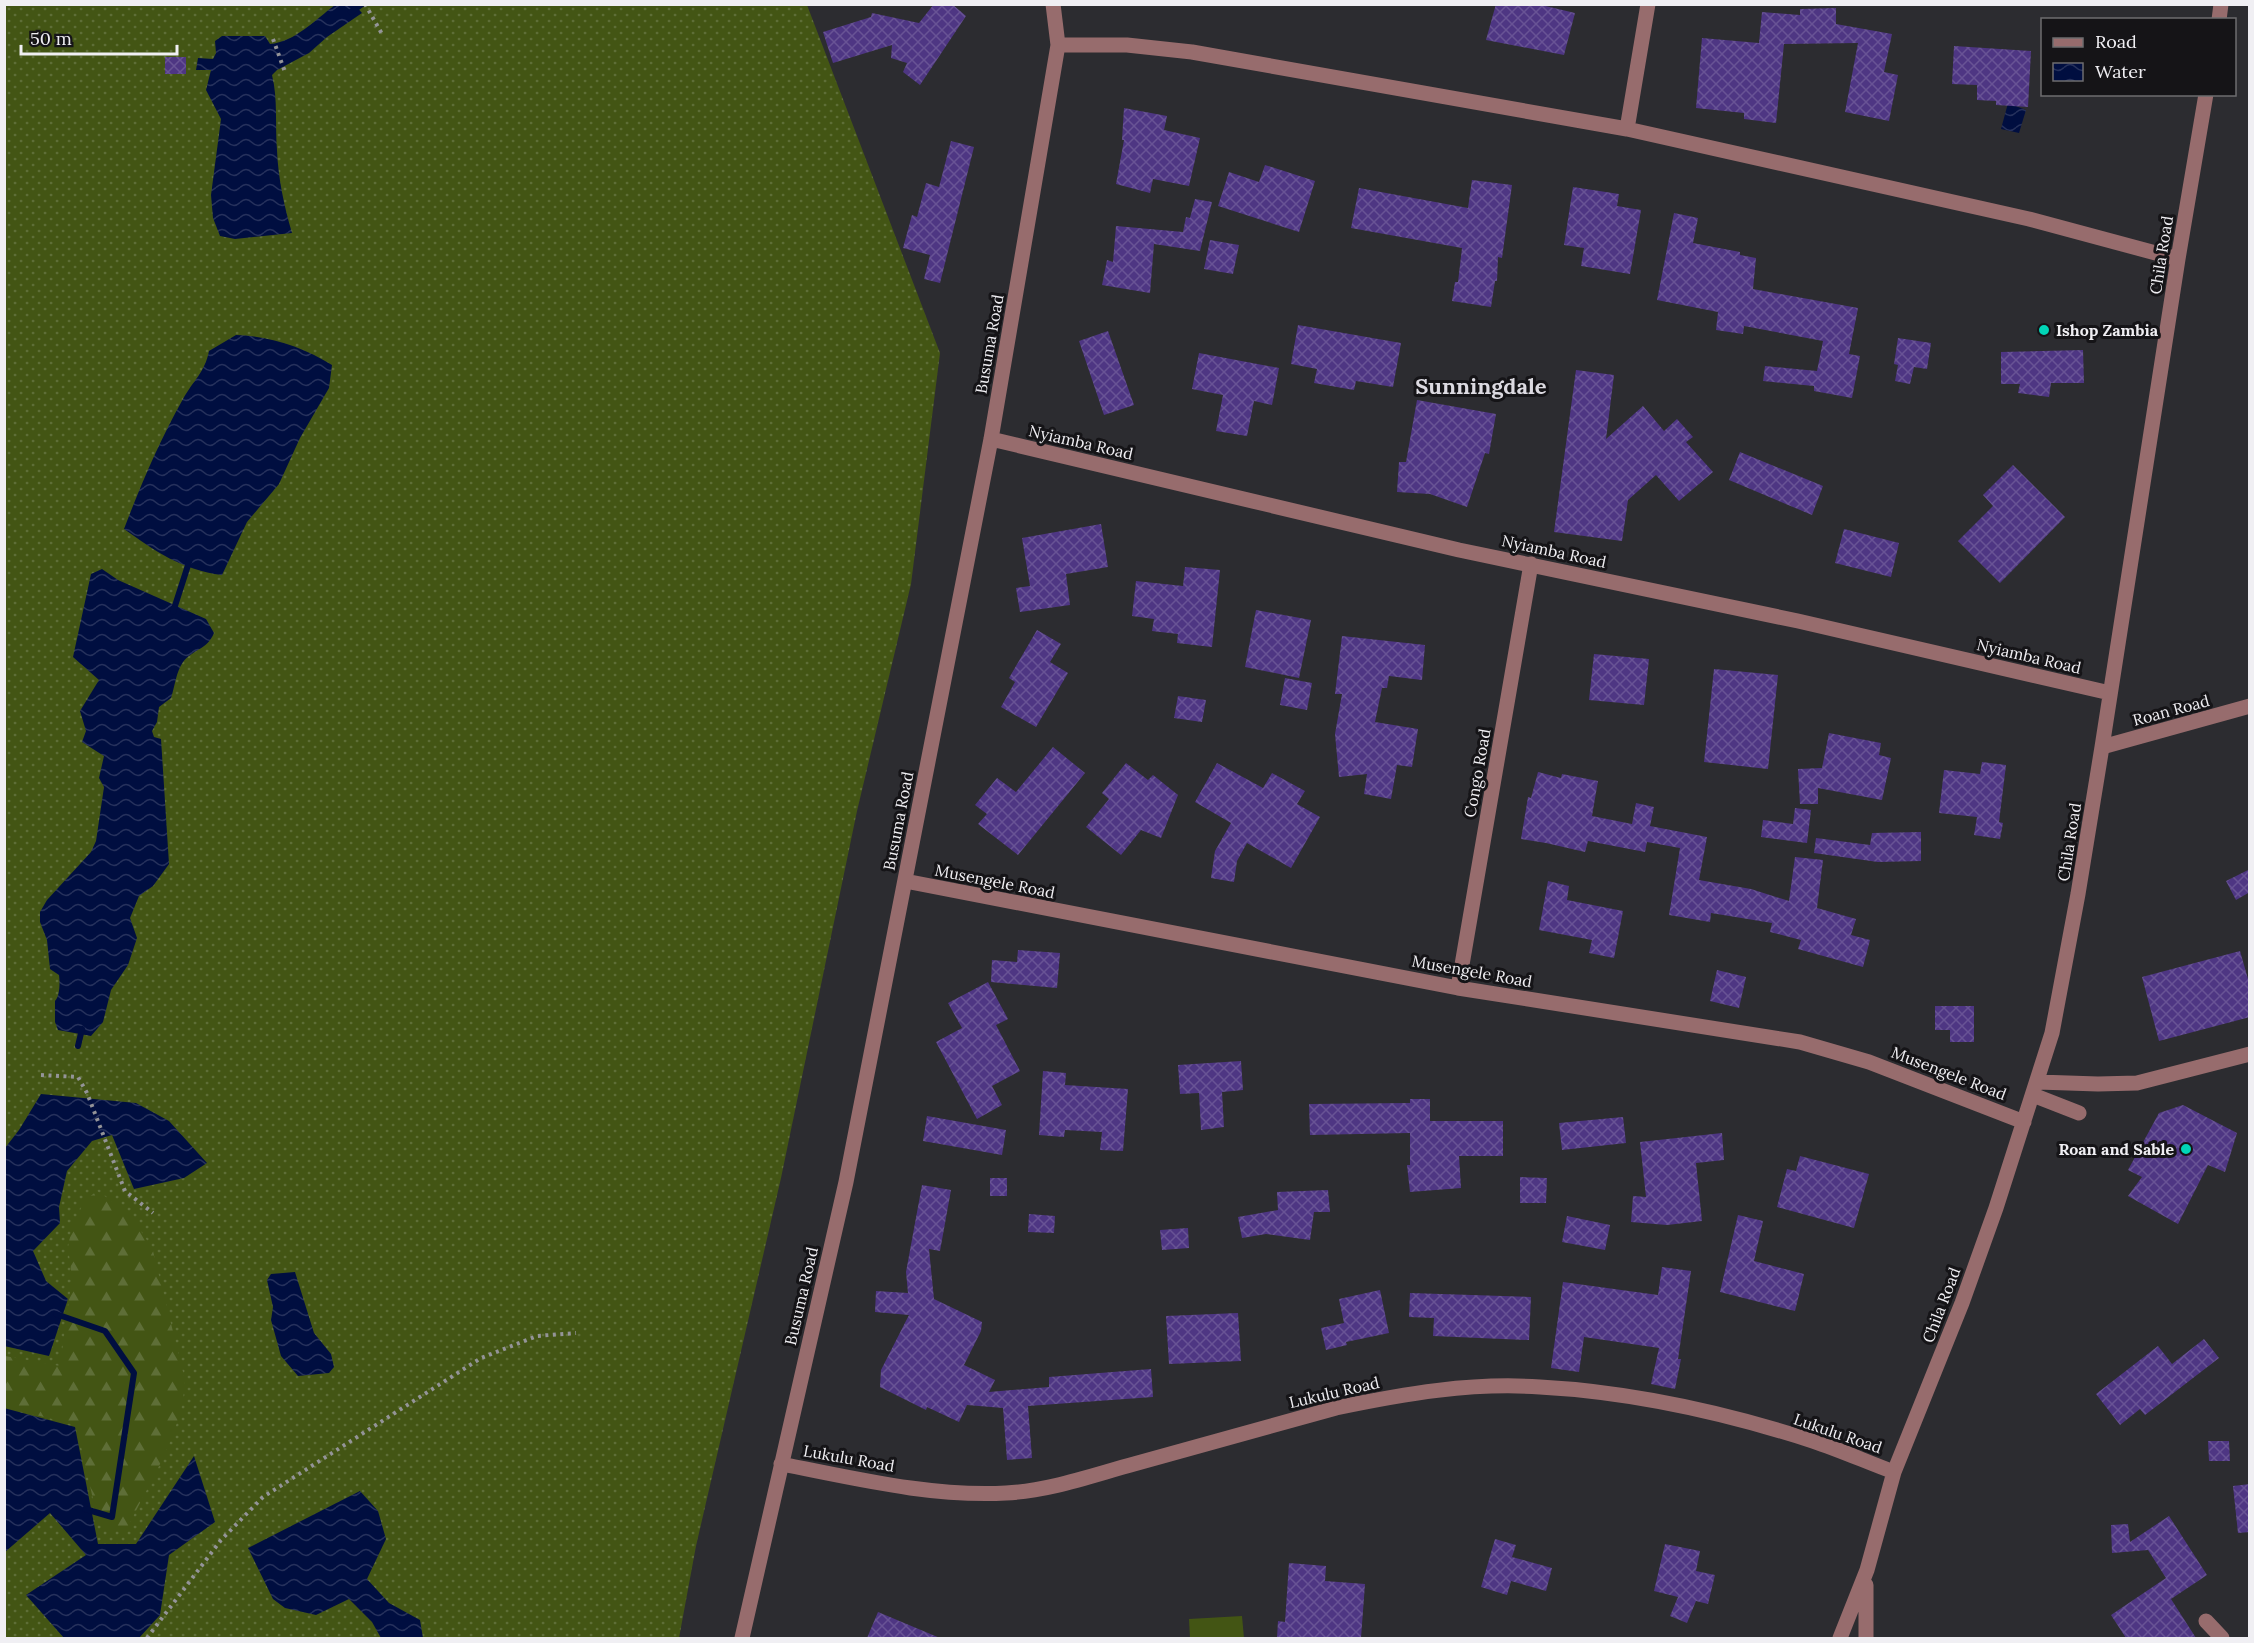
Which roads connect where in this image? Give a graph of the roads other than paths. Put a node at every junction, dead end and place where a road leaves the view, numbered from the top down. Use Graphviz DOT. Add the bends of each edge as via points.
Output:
graph roads {
  1 [pos="1053,4"];
  2 [pos="1648,4"];
  3 [pos="1058,45"];
  4 [pos="2206,96"];
  5 [pos="1627,129"];
  6 [pos="2178,259"];
  7 [pos="991,439"];
  8 [pos="1531,564"];
  9 [pos="2110,693"];
  10 [pos="2250,706"];
  11 [pos="2102,747"];
  12 [pos="905,881"];
  13 [pos="1458,988"];
  14 [pos="2250,1054"];
  15 [pos="2036,1088"];
  16 [pos="2079,1113"];
  17 [pos="2024,1122"];
  18 [pos="781,1464"];
  19 [pos="1894,1472"];
  20 [pos="1867,1570"];
  21 [pos="2206,1621"];
  22 [pos="742,1638"];
  23 [pos="1840,1638"];
  24 [pos="1866,1638"];
  25 [pos="2222,1638"];
  1 -- 3 [label="street, Busuma Road"];
  2 -- 5 [label="street"];
  3 -- 5 [label="street" via="1127,45 1192,52"];
  3 -- 7 [label="street, Busuma Road"];
  4 -- 6 [label="street, Chila Road"];
  5 -- 6 [label="street" via="2029,219"];
  6 -- 9 [label="street, Chila Road"];
  7 -- 8 [label="street, Nyiamba Road"];
  7 -- 12 [label="street, Busuma Road"];
  8 -- 9 [label="street, Nyiamba Road"];
  8 -- 13 [label="street, Congo Road"];
  9 -- 11 [label="street, Chila Road"];
  10 -- 11 [label="street, Roan Road"];
  11 -- 15 [label="street, Chila Road" via="2054,1021"];
  12 -- 13 [label="street, Musengele Road"];
  12 -- 18 [label="street, Busuma Road" via="846,1182"];
  13 -- 17 [label="street, Musengele Road" via="1800,1042 1869,1062"];
  14 -- 15 [label="street" via="2137,1083"];
  15 -- 16 [label="street"];
  15 -- 17 [label="street, Chila Road"];
  17 -- 19 [label="street, Chila Road" via="1962,1303"];
  18 -- 19 [label="street, Lukulu Road" via="936,1491 1009,1493 1063,1484 1368,1401 1442,1390 1539,1386 1674,1405 1743,1421 1814,1441"];
  18 -- 22 [label="street, Busuma Road"];
  19 -- 20 [label="street, Chila Road"];
  20 -- 23 [label="street, Chila Road"];
  20 -- 24 [label="street, Chila Road"];
  21 -- 25 [label="street"];
}
